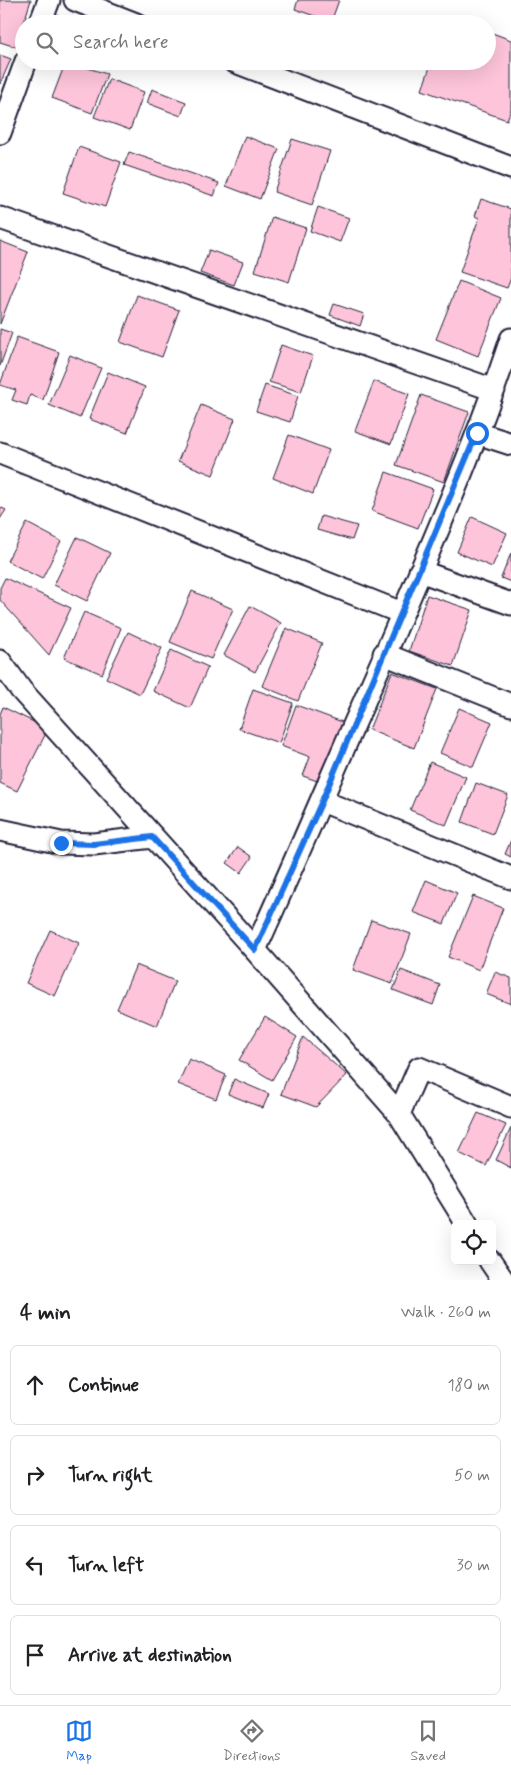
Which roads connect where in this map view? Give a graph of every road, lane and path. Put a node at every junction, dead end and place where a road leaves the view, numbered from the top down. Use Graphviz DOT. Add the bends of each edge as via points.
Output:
graph roads {
  1 [pos="49,0"];
  2 [pos="75,0"];
  3 [pos="43,15"];
  4 [pos="113,15"];
  5 [pos="23,70"];
  6 [pos="256,70"];
  7 [pos="0,133"];
  8 [pos="511,168"];
  9 [pos="0,218"];
  10 [pos="511,339"];
  11 [pos="494,390"];
  12 [pos="477,433"];
  13 [pos="511,444"];
  14 [pos="0,452"];
  15 [pos="420,571"];
  16 [pos="511,604"];
  17 [pos="402,613"];
  18 [pos="384,654"];
  19 [pos="0,661"];
  20 [pos="511,705"];
  21 [pos="322,801"];
  22 [pos="0,830"];
  23 [pos="152,837"];
  24 [pos="511,878"];
  25 [pos="255,950"];
  26 [pos="511,1107"];
  27 [pos="399,1114"];
  28 [pos="465,1220"];
  1 -- 3 [label="street"];
  2 -- 4 [label="street"];
  5 -- 7 [label="street"];
  6 -- 8 [label="street"];
  9 -- 11 [label="street"];
  10 -- 11 [label="street"];
  11 -- 12 [label="street"];
  12 -- 13 [label="street"];
  12 -- 15 [label="street"];
  14 -- 17 [label="street"];
  15 -- 16 [label="street"];
  15 -- 17 [label="street"];
  17 -- 18 [label="street"];
  18 -- 20 [label="street"];
  18 -- 21 [label="street"];
  19 -- 23 [label="street" via="21,690"];
  21 -- 24 [label="street"];
  21 -- 25 [label="street"];
  22 -- 23 [label="street" via="61,843 94,844"];
  23 -- 25 [label="street"];
  25 -- 27 [label="street"];
  26 -- 27 [label="street" via="419,1068"];
  27 -- 28 [label="street"];
}
